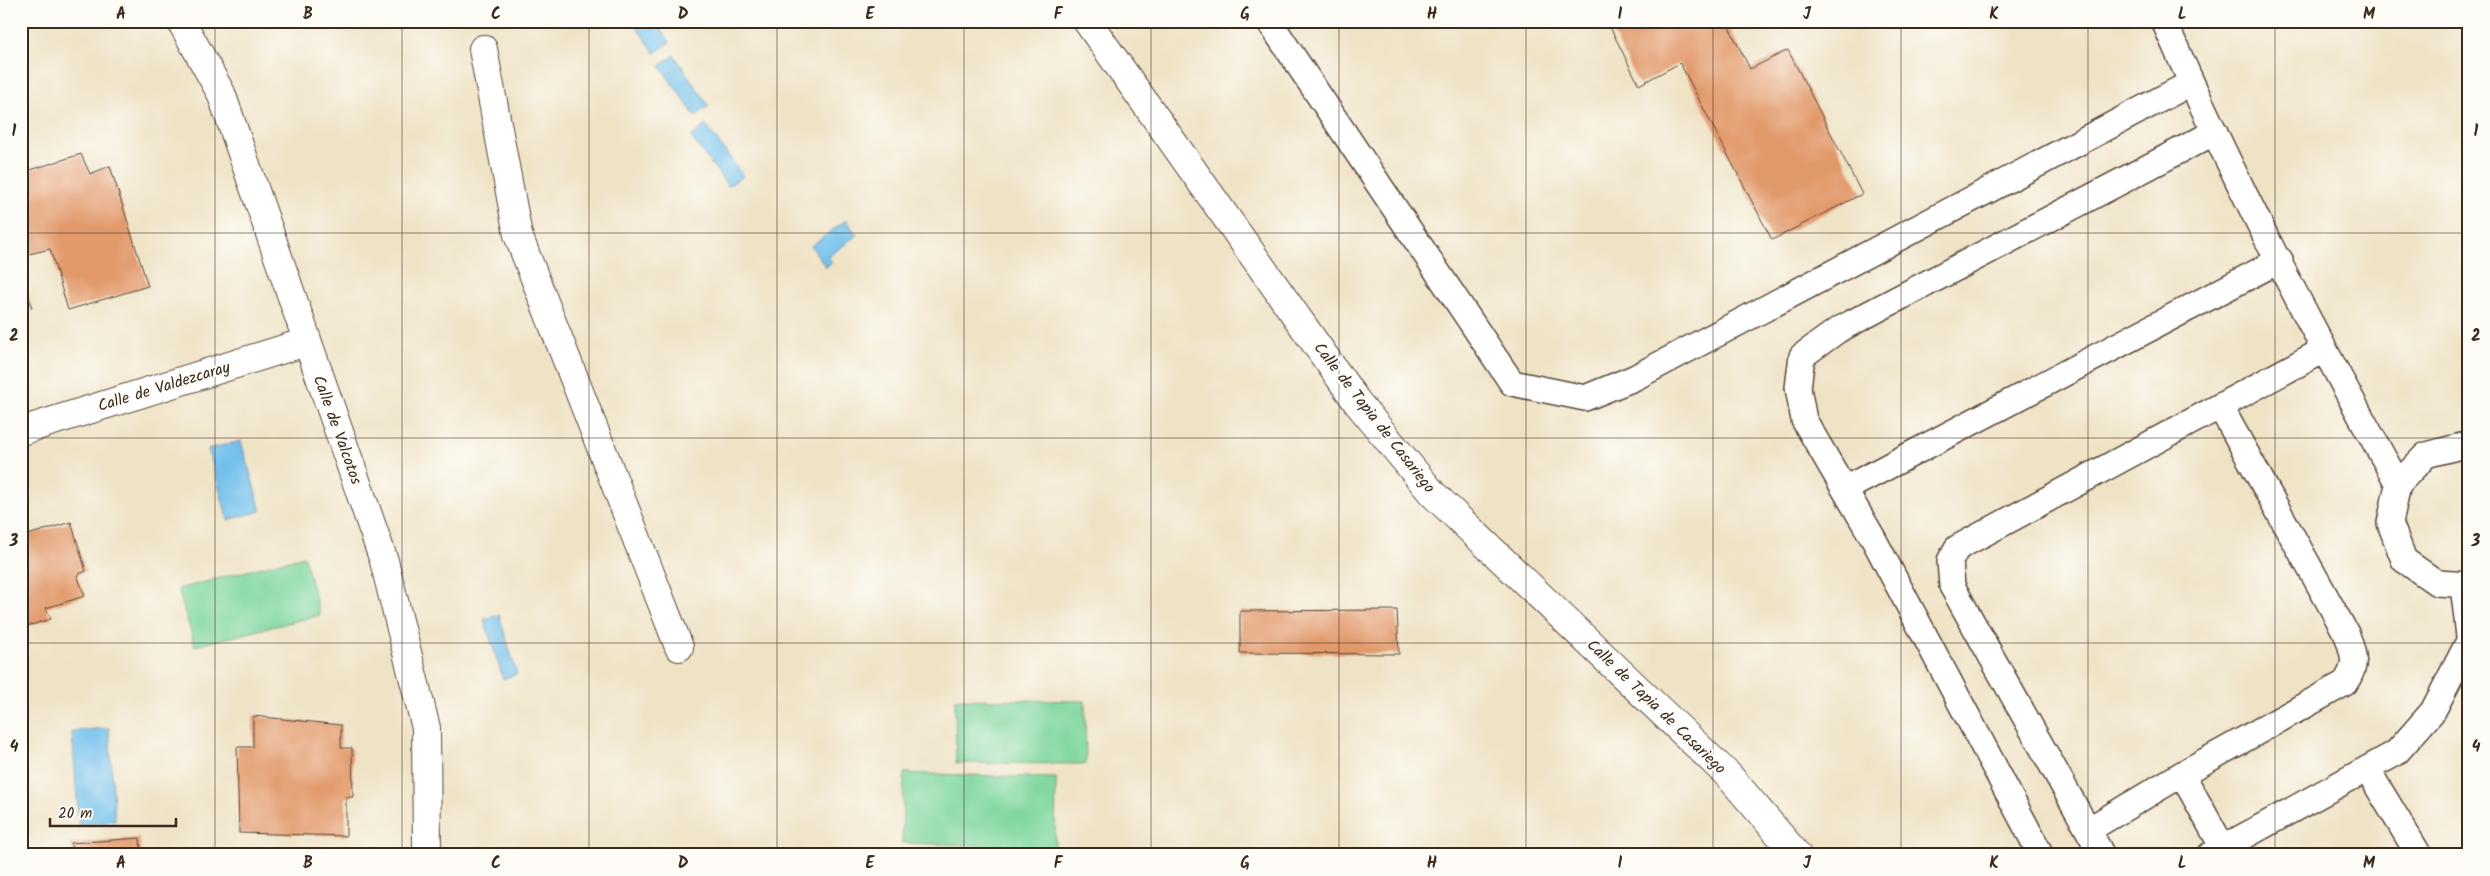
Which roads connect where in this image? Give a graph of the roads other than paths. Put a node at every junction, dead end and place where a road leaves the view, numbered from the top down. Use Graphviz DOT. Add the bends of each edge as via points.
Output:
graph roads {
  1 [pos="181,21"];
  2 [pos="1088,21"];
  3 [pos="1269,21"];
  4 [pos="2164,21"];
  5 [pos="483,49"];
  6 [pos="2191,83"];
  7 [pos="2215,132"];
  8 [pos="2280,260"];
  9 [pos="306,342"];
  10 [pos="2324,350"];
  11 [pos="2220,406"];
  12 [pos="21,431"];
  13 [pos="2469,447"];
  14 [pos="2398,484"];
  15 [pos="1846,489"];
  16 [pos="2466,585"];
  17 [pos="2469,636"];
  18 [pos="2469,641"];
  19 [pos="679,647"];
  20 [pos="2367,769"];
  21 [pos="2182,774"];
  22 [pos="2088,830"];
  23 [pos="2216,851"];
  24 [pos="427,855"];
  25 [pos="1797,855"];
  26 [pos="2041,855"];
  27 [pos="2102,855"];
  28 [pos="2419,855"];
  1 -- 9 [label="street, Calle de Valcotos" via="221,93"];
  2 -- 25 [label="street, Calle de Tapia de Casariego" via="1357,402 1432,494 1729,776"];
  3 -- 6 [label="lane" via="1512,383 1585,398 1634,378"];
  4 -- 6 [label="lane"];
  5 -- 19 [label="street" via="518,235"];
  6 -- 7 [label="lane"];
  7 -- 8 [label="lane"];
  7 -- 15 [label="lane" via="1838,330 1802,356 1798,388 1804,420"];
  8 -- 10 [label="lane"];
  8 -- 15 [label="lane"];
  9 -- 12 [label="street, Calle de Valdezcaray"];
  9 -- 24 [label="street, Calle de Valcotos" via="384,561 426,728"];
  10 -- 11 [label="lane"];
  10 -- 14 [label="lane"];
  11 -- 21 [label="lane" via="2347,634 2354,656 2353,672 2345,683"];
  11 -- 22 [label="lane" via="1957,548 1950,561 1952,586"];
  13 -- 14 [label="lane" via="2465,445 2426,454"];
  14 -- 16 [label="lane" via="2390,523 2404,560 2437,583"];
  15 -- 26 [label="lane"];
  16 -- 17 [label="lane"];
  18 -- 20 [label="lane" via="2433,711 2396,753"];
  20 -- 23 [label="lane"];
  20 -- 28 [label="lane"];
  21 -- 22 [label="lane"];
  21 -- 23 [label="lane"];
  22 -- 27 [label="lane"];
}
